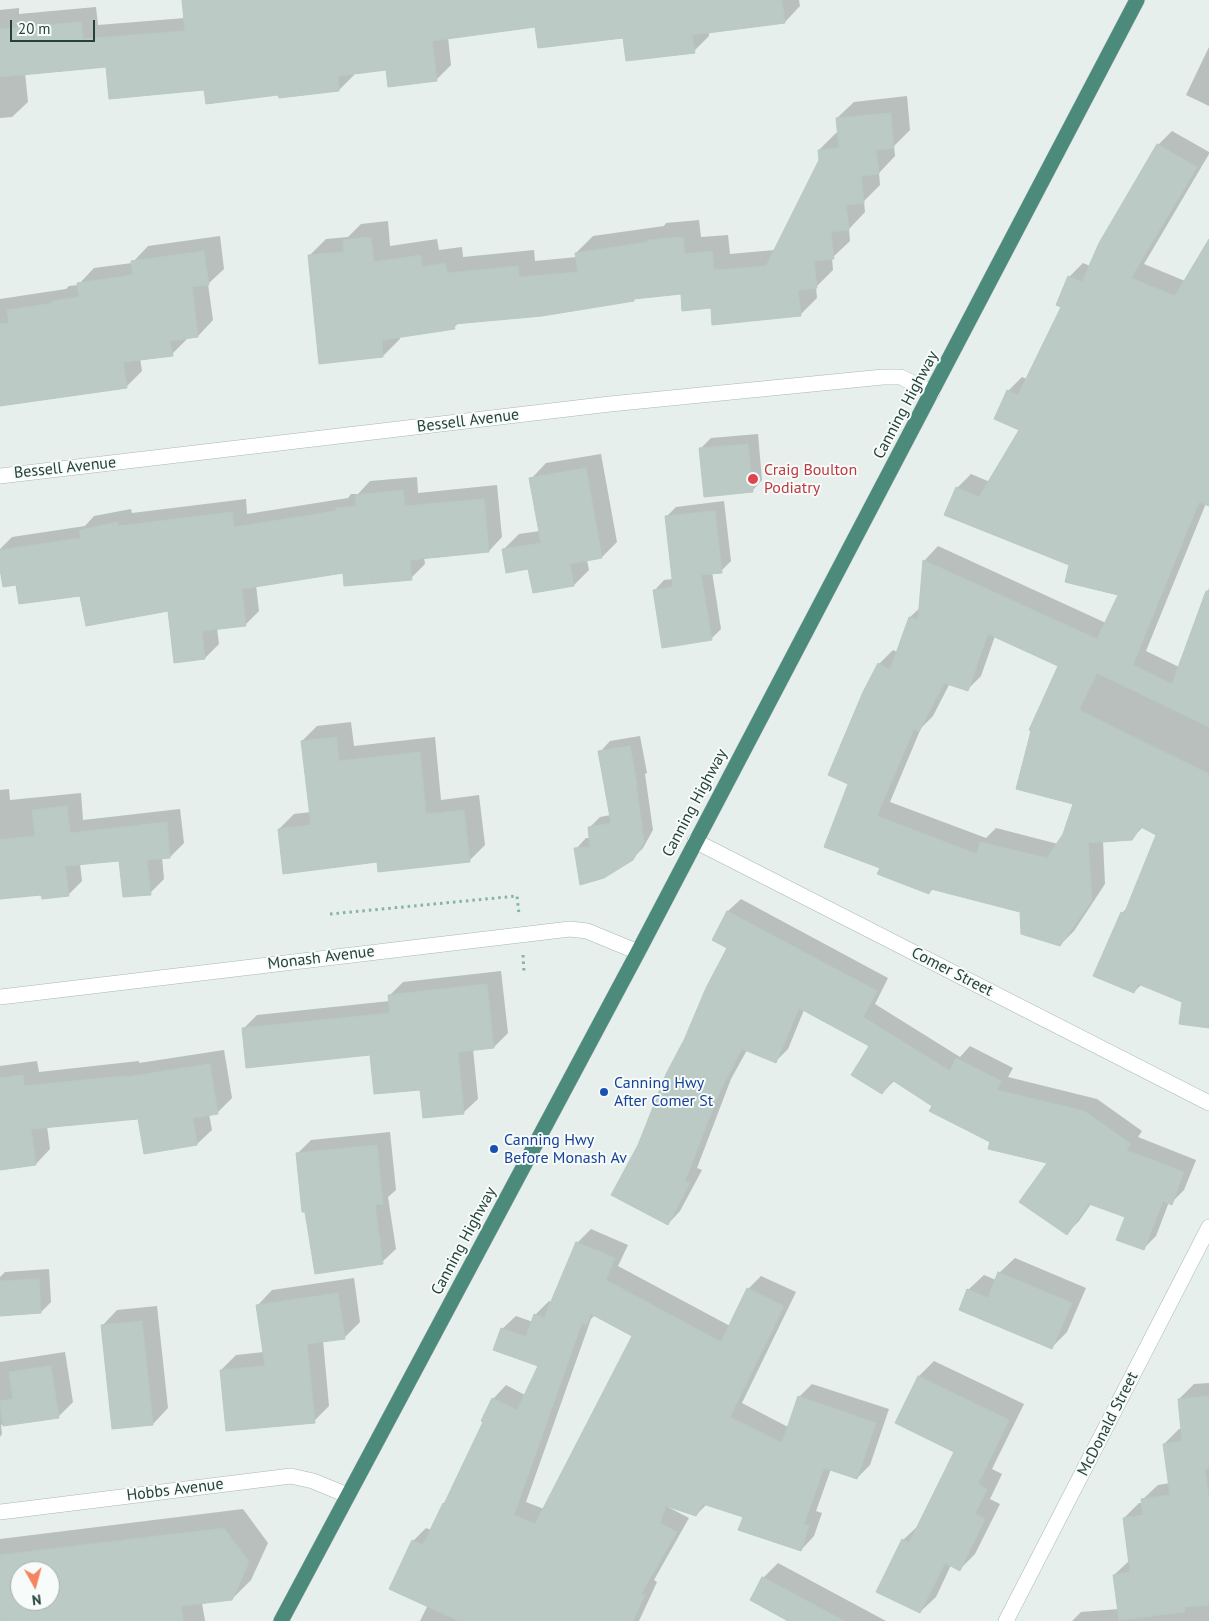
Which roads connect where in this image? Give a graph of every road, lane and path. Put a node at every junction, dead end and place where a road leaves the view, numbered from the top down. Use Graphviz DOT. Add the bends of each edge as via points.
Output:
graph roads {
  1 [pos="1138,0"];
  2 [pos="932,393"];
  3 [pos="0,476"];
  4 [pos="695,841"];
  5 [pos="330,914"];
  6 [pos="520,934"];
  7 [pos="638,952"];
  8 [pos="524,972"];
  9 [pos="0,997"];
  10 [pos="1209,1103"];
  11 [pos="1209,1227"];
  12 [pos="348,1495"];
  13 [pos="0,1512"];
  14 [pos="281,1621"];
  15 [pos="1006,1621"];
  1 -- 2 [label="highway, Canning Highway"];
  2 -- 3 [label="street, Bessell Avenue" via="901,377 883,377 610,404"];
  2 -- 4 [label="highway, Canning Highway"];
  4 -- 7 [label="highway, Canning Highway"];
  4 -- 10 [label="street, Comer Street"];
  5 -- 6 [label="path" via="517,896"];
  6 -- 7 [label="street, Monash Avenue" via="570,929 586,931"];
  6 -- 8 [label="path"];
  6 -- 9 [label="street, Monash Avenue"];
  7 -- 12 [label="highway, Canning Highway"];
  11 -- 15 [label="street, McDonald Street"];
  12 -- 13 [label="street, Hobbs Avenue" via="291,1476"];
  12 -- 14 [label="highway, Canning Highway"];
}
